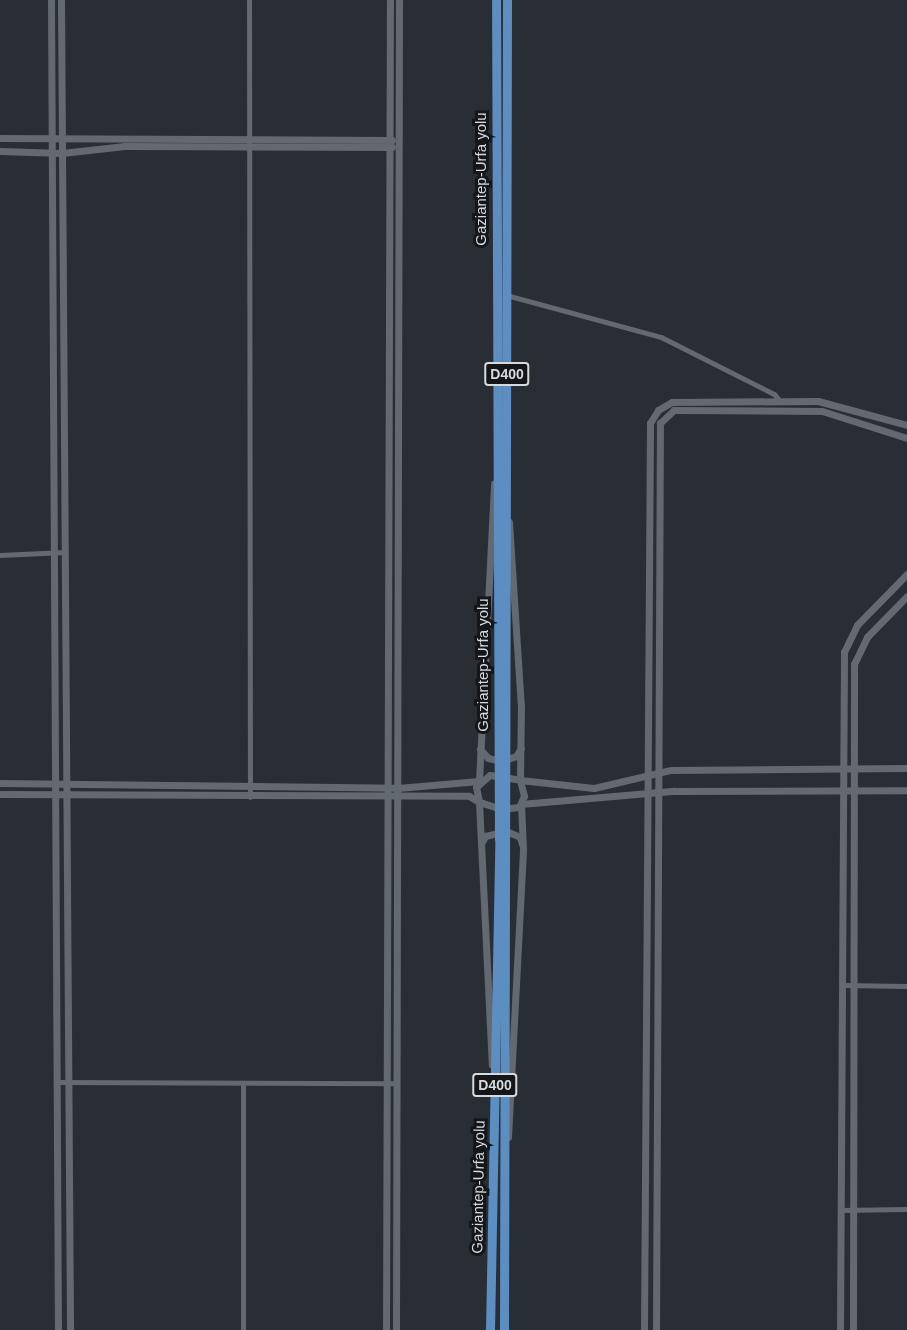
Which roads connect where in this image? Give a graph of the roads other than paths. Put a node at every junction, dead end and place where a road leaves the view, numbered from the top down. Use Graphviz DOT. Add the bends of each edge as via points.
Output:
graph roads {
  1 [pos="51,0"];
  2 [pos="61,0"];
  3 [pos="249,0"];
  4 [pos="390,0"];
  5 [pos="399,0"];
  6 [pos="496,0"];
  7 [pos="507,0"];
  8 [pos="62,137"];
  9 [pos="0,138"];
  10 [pos="51,139"];
  11 [pos="249,142"];
  12 [pos="394,144"];
  13 [pos="0,151"];
  14 [pos="51,153"];
  15 [pos="62,153"];
  16 [pos="506,294"];
  17 [pos="780,401"];
  18 [pos="907,425"];
  19 [pos="907,438"];
  20 [pos="497,459"];
  21 [pos="507,514"];
  22 [pos="53,552"];
  23 [pos="65,552"];
  24 [pos="0,555"];
  25 [pos="907,574"];
  26 [pos="907,596"];
  27 [pos="523,744"];
  28 [pos="480,746"];
  29 [pos="503,748"];
  30 [pos="842,768"];
  31 [pos="856,768"];
  32 [pos="907,768"];
  33 [pos="657,774"];
  34 [pos="649,776"];
  35 [pos="520,780"];
  36 [pos="479,781"];
  37 [pos="0,783"];
  38 [pos="54,783"];
  39 [pos="65,783"];
  40 [pos="249,783"];
  41 [pos="388,787"];
  42 [pos="398,788"];
  43 [pos="842,789"];
  44 [pos="855,789"];
  45 [pos="907,790"];
  46 [pos="657,793"];
  47 [pos="0,794"];
  48 [pos="55,794"];
  49 [pos="65,794"];
  50 [pos="648,795"];
  51 [pos="388,796"];
  52 [pos="398,796"];
  53 [pos="250,797"];
  54 [pos="479,802"];
  55 [pos="521,804"];
  56 [pos="503,840"];
  57 [pos="482,842"];
  58 [pos="523,849"];
  59 [pos="842,986"];
  60 [pos="855,986"];
  61 [pos="907,986"];
  62 [pos="56,1082"];
  63 [pos="66,1082"];
  64 [pos="393,1083"];
  65 [pos="243,1085"];
  66 [pos="495,1093"];
  67 [pos="505,1163"];
  68 [pos="853,1209"];
  69 [pos="907,1209"];
  70 [pos="840,1210"];
  71 [pos="58,1330"];
  72 [pos="70,1330"];
  73 [pos="243,1330"];
  74 [pos="386,1330"];
  75 [pos="396,1330"];
  76 [pos="490,1330"];
  77 [pos="504,1330"];
  78 [pos="644,1330"];
  79 [pos="656,1330"];
  80 [pos="840,1330"];
  81 [pos="854,1330"];
  1 -- 10 [label="street"];
  2 -- 8 [label="street"];
  3 -- 11 [label="street"];
  4 -- 12 [label="street"];
  5 -- 12 [label="street"];
  6 -- 20 [label="highway, Gaziantep-Urfa yolu / D400"];
  7 -- 16 [label="highway, Gaziantep-Urfa yolu / D400"];
  8 -- 10 [label="street"];
  8 -- 11 [label="street"];
  8 -- 15 [label="street"];
  9 -- 10 [label="street"];
  10 -- 14 [label="street"];
  11 -- 12 [label="street"];
  11 -- 15 [label="street" via="125,146"];
  11 -- 40 [label="street"];
  12 -- 41 [label="street"];
  12 -- 42 [label="street"];
  13 -- 14 [label="street"];
  14 -- 15 [label="street"];
  14 -- 22 [label="street"];
  15 -- 23 [label="street"];
  16 -- 17 [label="street" via="662,337 774,394"];
  16 -- 21 [label="highway, Gaziantep-Urfa yolu / D400"];
  17 -- 18 [label="street" via="830,401"];
  17 -- 34 [label="street" via="672,402 658,410 651,423"];
  19 -- 33 [label="street" via="822,411 674,410 664,417 658,430"];
  20 -- 28 [label="street"];
  20 -- 29 [label="highway, Gaziantep-Urfa yolu / D400"];
  21 -- 27 [label="street"];
  21 -- 29 [label="highway, Gaziantep-Urfa yolu / D400"];
  22 -- 23 [label="street"];
  22 -- 24 [label="street"];
  22 -- 38 [label="street"];
  23 -- 39 [label="street"];
  25 -- 30 [label="street" via="848,637 842,675"];
  26 -- 31 [label="street" via="867,637 854,664"];
  27 -- 28 [label="street" via="516,756 501,761 488,758"];
  27 -- 35 [label="street"];
  28 -- 36 [label="street"];
  29 -- 56 [label="highway, Gaziantep-Urfa yolu / D400"];
  30 -- 31 [label="street"];
  30 -- 33 [label="street"];
  30 -- 43 [label="street"];
  31 -- 32 [label="street"];
  31 -- 44 [label="street"];
  33 -- 34 [label="street"];
  33 -- 46 [label="street"];
  34 -- 35 [label="street" via="594,788"];
  34 -- 50 [label="street"];
  35 -- 36 [label="street" via="503,774"];
  35 -- 55 [label="street"];
  36 -- 42 [label="street"];
  36 -- 54 [label="street" via="475,793"];
  37 -- 38 [label="street"];
  38 -- 39 [label="street"];
  38 -- 48 [label="street"];
  39 -- 40 [label="street"];
  39 -- 49 [label="street"];
  40 -- 41 [label="street"];
  40 -- 53 [label="street"];
  41 -- 42 [label="street"];
  41 -- 51 [label="street"];
  42 -- 52 [label="street"];
  43 -- 44 [label="street"];
  43 -- 46 [label="street"];
  43 -- 59 [label="street"];
  44 -- 45 [label="street"];
  44 -- 60 [label="street"];
  46 -- 50 [label="street"];
  46 -- 79 [label="street"];
  47 -- 48 [label="street"];
  48 -- 49 [label="street"];
  48 -- 62 [label="street"];
  49 -- 53 [label="street"];
  49 -- 63 [label="street"];
  50 -- 55 [label="street"];
  50 -- 78 [label="street"];
  51 -- 52 [label="street"];
  51 -- 53 [label="street"];
  51 -- 64 [label="street"];
  52 -- 54 [label="street" via="446,794"];
  52 -- 64 [label="street"];
  54 -- 55 [label="street" via="501,809"];
  54 -- 57 [label="street"];
  55 -- 58 [label="street"];
  56 -- 66 [label="highway, Gaziantep-Urfa yolu / D400"];
  56 -- 67 [label="highway, Gaziantep-Urfa yolu / D400"];
  57 -- 58 [label="street" via="485,836 506,831 520,837"];
  57 -- 66 [label="street" via="485,992"];
  58 -- 67 [label="street"];
  59 -- 60 [label="street"];
  59 -- 70 [label="street"];
  60 -- 61 [label="street"];
  60 -- 68 [label="street"];
  62 -- 63 [label="street"];
  62 -- 71 [label="street"];
  63 -- 65 [label="street" via="219,1080"];
  63 -- 72 [label="street"];
  64 -- 65 [label="street"];
  64 -- 74 [label="street"];
  64 -- 75 [label="street"];
  65 -- 73 [label="street"];
  66 -- 76 [label="highway, Gaziantep-Urfa yolu / D400"];
  67 -- 77 [label="highway, Gaziantep-Urfa yolu / D400"];
  68 -- 69 [label="street"];
  68 -- 70 [label="street"];
  68 -- 81 [label="street"];
  70 -- 80 [label="street"];
}
